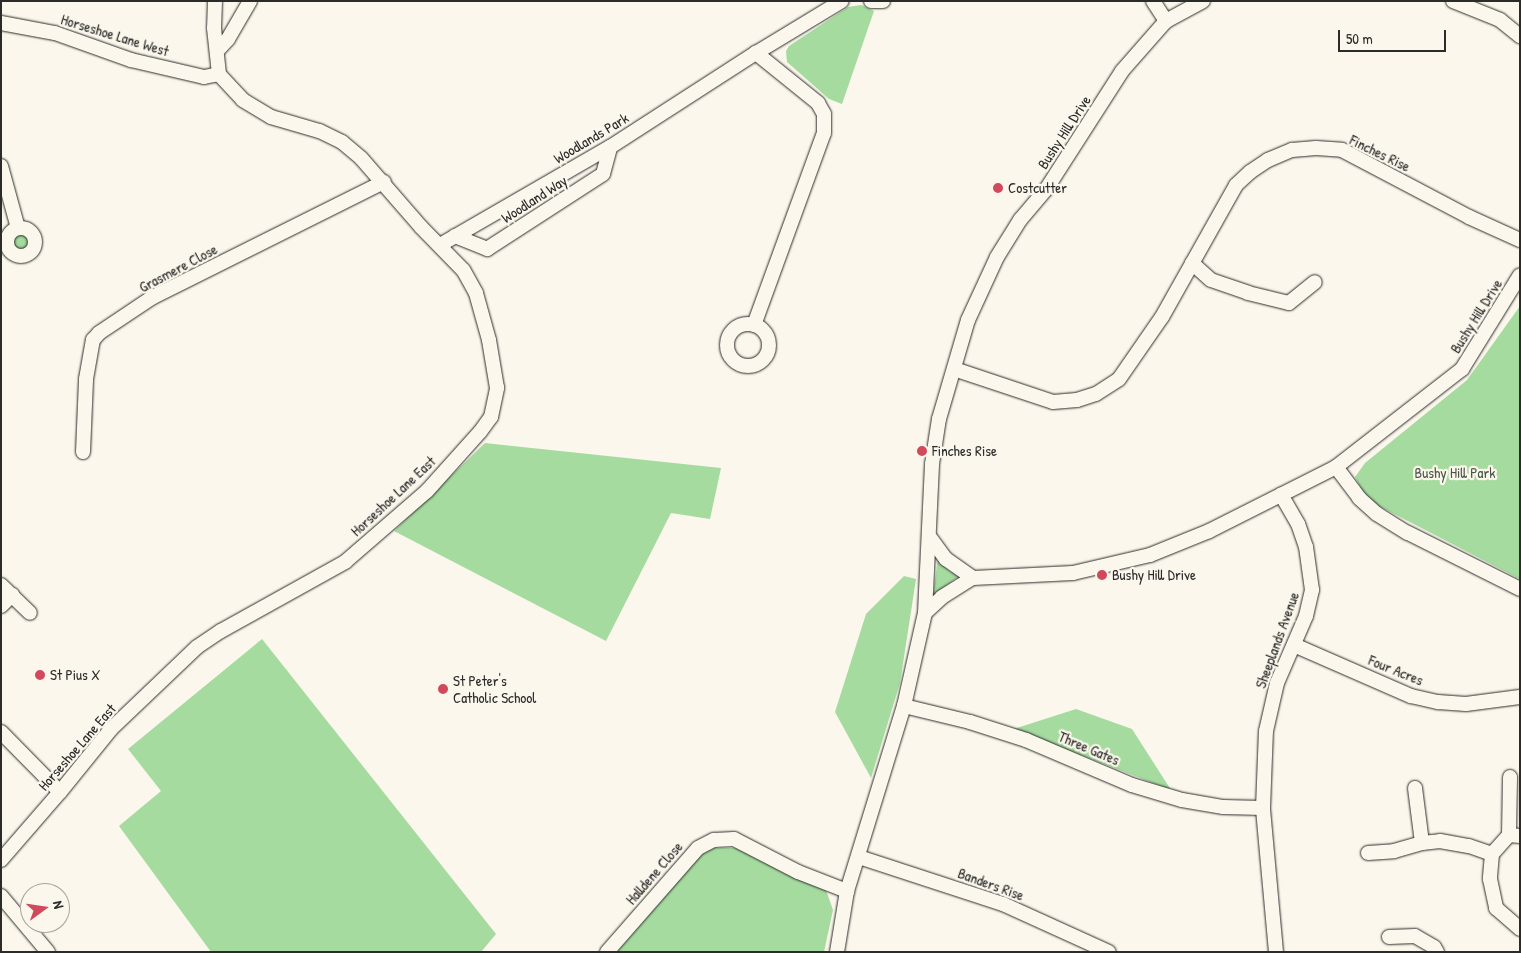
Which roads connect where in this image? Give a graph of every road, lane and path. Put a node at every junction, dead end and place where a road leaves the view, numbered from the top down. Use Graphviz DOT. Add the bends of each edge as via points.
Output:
graph roads {
  1 [pos="215,1"];
  2 [pos="250,1"];
  3 [pos="842,1"];
  4 [pos="871,1"];
  5 [pos="883,1"];
  6 [pos="1153,1"];
  7 [pos="1203,1"];
  8 [pos="1453,1"];
  9 [pos="1166,20"];
  10 [pos="1,23"];
  11 [pos="1520,36"];
  12 [pos="217,51"];
  13 [pos="756,53"];
  14 [pos="219,74"];
  15 [pos="610,147"];
  16 [pos="1,166"];
  17 [pos="384,182"];
  18 [pos="18,228"];
  19 [pos="455,236"];
  20 [pos="1520,240"];
  21 [pos="440,245"];
  22 [pos="1192,263"];
  23 [pos="1520,275"];
  24 [pos="1315,282"];
  25 [pos="754,325"];
  26 [pos="954,369"];
  27 [pos="84,452"];
  28 [pos="1336,466"];
  29 [pos="1281,495"];
  30 [pos="929,536"];
  31 [pos="974,578"];
  32 [pos="1,584"];
  33 [pos="1520,589"];
  34 [pos="12,596"];
  35 [pos="1,606"];
  36 [pos="30,613"];
  37 [pos="925,613"];
  38 [pos="1294,645"];
  39 [pos="1520,697"];
  40 [pos="904,706"];
  41 [pos="1,732"];
  42 [pos="1510,777"];
  43 [pos="1416,788"];
  44 [pos="60,792"];
  45 [pos="1264,808"];
  46 [pos="1515,835"];
  47 [pos="1422,843"];
  48 [pos="1368,853"];
  49 [pos="1492,854"];
  50 [pos="859,857"];
  51 [pos="1,860"];
  52 [pos="847,891"];
  53 [pos="1,896"];
  54 [pos="1520,929"];
  55 [pos="1390,937"];
  56 [pos="48,952"];
  57 [pos="607,952"];
  58 [pos="837,952"];
  59 [pos="1109,952"];
  60 [pos="1276,952"];
  61 [pos="1438,952"];
  1 -- 12 [label="street"];
  2 -- 12 [label="street" via="228,39"];
  3 -- 13 [label="street, Woodlands Park"];
  4 -- 5 [label="street"];
  6 -- 9 [label="street"];
  7 -- 9 [label="street, Bushy Hill Drive"];
  8 -- 11 [label="street" via="1500,20"];
  9 -- 26 [label="street, Bushy Hill Drive" via="1122,71 1046,188 1016,227 968,320"];
  10 -- 14 [label="street, Horseshoe Lane West" via="55,33 131,60 204,77"];
  12 -- 14 [label="street"];
  13 -- 15 [label="street, Woodlands Park"];
  13 -- 25 [label="street" via="818,102 824,114 824,132"];
  14 -- 17 [label="street, Horseshoe Lane East" via="243,100 271,117 319,131 342,142"];
  15 -- 19 [label="street, Woodlands Park"];
  15 -- 19 [label="street, Woodland Way" via="603,174 486,249"];
  16 -- 18 [label="street"];
  17 -- 21 [label="street, Horseshoe Lane East"];
  17 -- 27 [label="street, Grasmere Close" via="153,297 99,333 93,340 86,379"];
  19 -- 21 [label="street, Woodlands Park"];
  20 -- 22 [label="street, Finches Rise" via="1342,150 1316,148 1292,150 1250,172 1236,185"];
  21 -- 44 [label="street, Horseshoe Lane East" via="464,270 476,293 497,388 491,417 427,491 345,562 221,631 197,648 111,729"];
  22 -- 24 [label="street" via="1212,280 1289,303"];
  22 -- 26 [label="street, Finches Rise" via="1162,317 1119,379 1096,394 1053,402"];
  23 -- 28 [label="street, Bushy Hill Drive" via="1462,369"];
  26 -- 30 [label="street, Bushy Hill Drive" via="939,419 932,464"];
  28 -- 29 [label="street, Bushy Hill Drive"];
  28 -- 33 [label="street" via="1359,498 1377,514"];
  29 -- 31 [label="street, Bushy Hill Drive" via="1209,531 1150,555 1073,573"];
  29 -- 38 [label="street, Sheeplands Avenue" via="1298,524 1306,547 1312,590"];
  30 -- 31 [label="street" via="946,559"];
  30 -- 37 [label="street, Bushy Hill Drive"];
  31 -- 37 [label="street, Bushy Hill Drive" via="942,597"];
  32 -- 34 [label="street"];
  34 -- 35 [label="street"];
  34 -- 36 [label="street"];
  37 -- 40 [label="street, Bushy Hill Drive"];
  38 -- 39 [label="street, Four Acres" via="1411,696 1466,704"];
  38 -- 45 [label="street, Sheeplands Avenue" via="1277,683 1266,731"];
  40 -- 45 [label="street, Three Gates" via="1026,740 1132,785 1182,800 1223,807"];
  40 -- 50 [label="street, Bushy Hill Drive"];
  41 -- 44 [label="street"];
  42 -- 46 [label="street"];
  43 -- 47 [label="street"];
  44 -- 51 [label="street, Horseshoe Lane East"];
  45 -- 60 [label="street, Sheeplands Avenue"];
  46 -- 49 [label="street"];
  47 -- 48 [label="street" via="1394,851"];
  47 -- 49 [label="street" via="1440,841"];
  49 -- 54 [label="street" via="1490,880 1496,908"];
  50 -- 52 [label="street, Bushy Hill Drive"];
  50 -- 59 [label="street, Banders Rise" via="1003,904"];
  52 -- 57 [label="street, Halldene Close" via="798,872 734,839 714,840 698,848"];
  52 -- 58 [label="street, Bushy Hill Drive"];
  53 -- 56 [label="street"];
  55 -- 61 [label="street" via="1415,936"];
}
